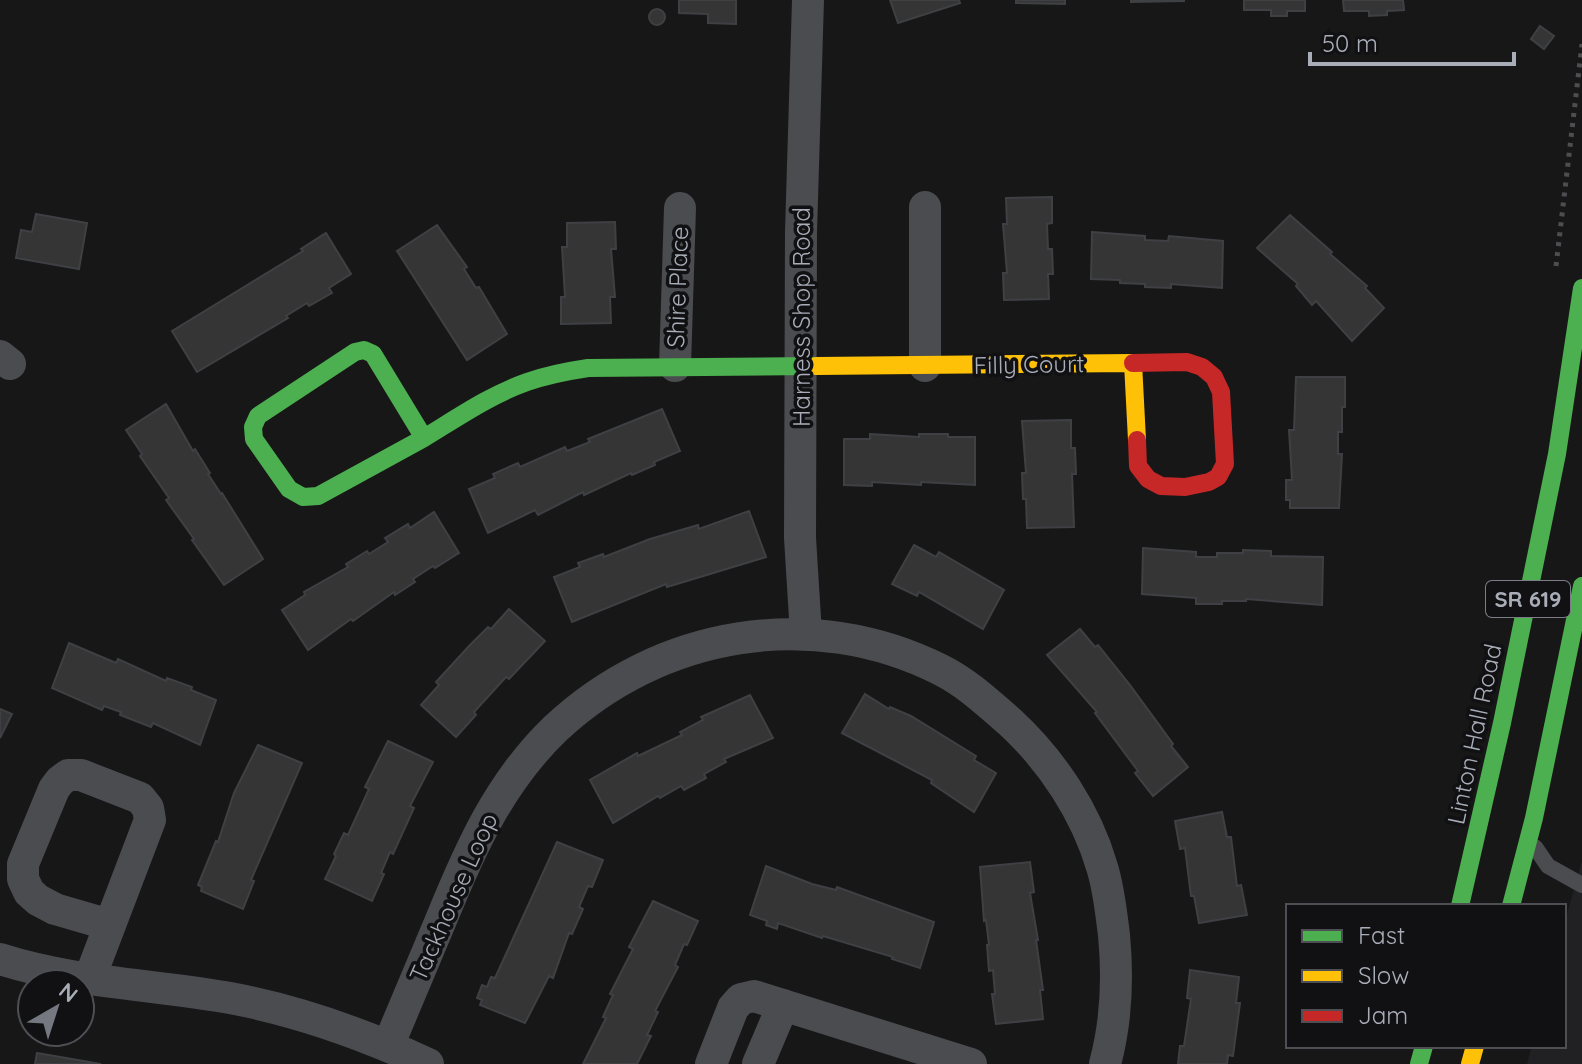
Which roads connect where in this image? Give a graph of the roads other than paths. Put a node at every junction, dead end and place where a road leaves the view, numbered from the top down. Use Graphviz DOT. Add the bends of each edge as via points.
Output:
graph roads {
  1 [pos="808,0"];
  2 [pos="925,207"];
  3 [pos="680,208"];
  4 [pos="1582,288"];
  5 [pos="1133,363"];
  6 [pos="801,365"];
  7 [pos="675,366"];
  8 [pos="925,366"];
  9 [pos="424,438"];
  10 [pos="1582,586"];
  11 [pos="806,634"];
  12 [pos="1530,835"];
  13 [pos="1582,885"];
  14 [pos="1460,904"];
  15 [pos="1512,904"];
  16 [pos="110,925"];
  17 [pos="0,959"];
  18 [pos="38,968"];
  19 [pos="94,968"];
  20 [pos="96,981"];
  21 [pos="783,1005"];
  22 [pos="388,1046"];
  23 [pos="428,1064"];
  24 [pos="711,1064"];
  25 [pos="758,1064"];
  26 [pos="971,1064"];
  27 [pos="1105,1064"];
  1 -- 6 [label="street, Harness Shop Road"];
  2 -- 8 [label="street"];
  3 -- 7 [label="street, Shire Place"];
  4 -- 14 [label="street, Linton Hall Road / SR 619" via="1557,454"];
  5 -- 5 [label="street, Filly Court" via="1138,466 1145,478 1171,488 1212,481 1225,464 1221,392 1214,377 1187,362"];
  5 -- 8 [label="street, Filly Court"];
  6 -- 7 [label="street, Shire Place"];
  6 -- 8 [label="street, Filly Court"];
  6 -- 11 [label="street, Harness Shop Road" via="800,538"];
  7 -- 9 [label="street, Shire Place" via="556,373 487,400"];
  9 -- 9 [label="street, Shire Place" via="373,354 364,350 258,416 253,427 254,439 289,489 303,497 318,496"];
  10 -- 12 [label="street, SR 619"];
  11 -- 22 [label="street, Tackhouse Loop" via="762,634 672,655 636,671 556,728 500,796 471,848"];
  11 -- 27 [label="street, Tackhouse Loop" via="878,646 943,671 1025,736 1055,773 1090,833 1111,907 1116,991"];
  12 -- 13 [label="lane" via="1548,866"];
  12 -- 15 [label="street, SR 619"];
  16 -- 16 [label="street" via="150,820 148,808 140,798 68,775 54,789 23,864 23,879 29,892 55,909"];
  16 -- 19 [label="street"];
  17 -- 18 [label="street"];
  20 -- 22 [label="street" via="293,1012"];
  21 -- 24 [label="street" via="754,996 741,999"];
  21 -- 25 [label="street"];
  21 -- 26 [label="street"];
  22 -- 23 [label="street"];
}
